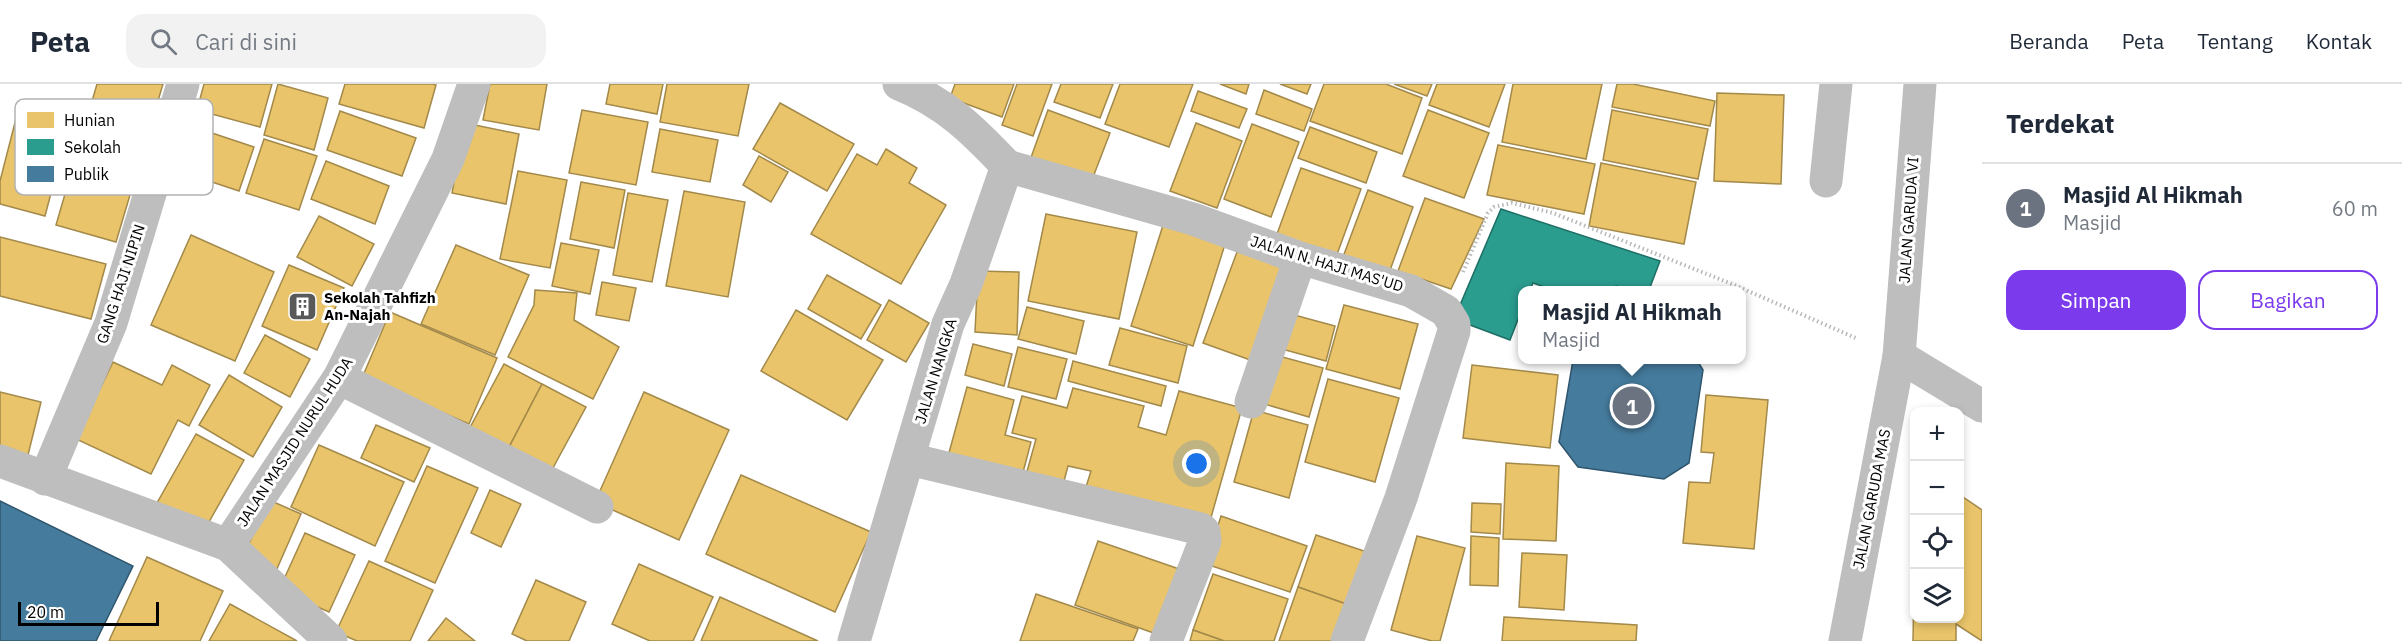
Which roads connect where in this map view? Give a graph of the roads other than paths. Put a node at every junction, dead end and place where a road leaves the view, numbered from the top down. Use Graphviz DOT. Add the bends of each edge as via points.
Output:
graph roads {
  1 [pos="183,84"];
  2 [pos="474,84"];
  3 [pos="899,84"];
  4 [pos="1836,84"];
  5 [pos="1920,84"];
  6 [pos="178,99"];
  7 [pos="1007,166"];
  8 [pos="1826,181"];
  9 [pos="150,195"];
  10 [pos="1300,258"];
  11 [pos="1899,356"];
  12 [pos="339,378"];
  13 [pos="1251,402"];
  14 [pos="1982,406"];
  15 [pos="909,459"];
  16 [pos="0,461"];
  17 [pos="45,479"];
  18 [pos="597,507"];
  19 [pos="228,545"];
  20 [pos="331,641"];
  21 [pos="854,641"];
  22 [pos="1166,641"];
  23 [pos="1347,641"];
  24 [pos="1845,641"];
  1 -- 6 [label="street, GANG HAJI NIPIN"];
  2 -- 12 [label="street, JALAN MASJID NURUL HUDA" via="448,159"];
  3 -- 7 [label="street" via="946,108"];
  4 -- 8 [label="street"];
  5 -- 11 [label="street, JALAN GARUDA VI"];
  7 -- 10 [label="street, JALAN N. HAJI MAS'UD" via="1193,219"];
  7 -- 15 [label="street, JALAN NANGKA" via="948,324"];
  9 -- 17 [label="street, GANG HAJI NIPIN" via="111,323"];
  10 -- 13 [label="street"];
  10 -- 23 [label="street, JALAN N. HAJI MAS'UD" via="1411,291 1446,311 1454,324 1401,498"];
  11 -- 14 [label="street"];
  11 -- 24 [label="street, JALAN GARUDA MAS"];
  12 -- 18 [label="street"];
  12 -- 19 [label="street, JALAN MASJID NURUL HUDA"];
  15 -- 21 [label="street, JALAN NANGKA"];
  15 -- 22 [label="street" via="1201,529 1205,541"];
  16 -- 17 [label="street"];
  17 -- 19 [label="street"];
  19 -- 20 [label="street"];
}
